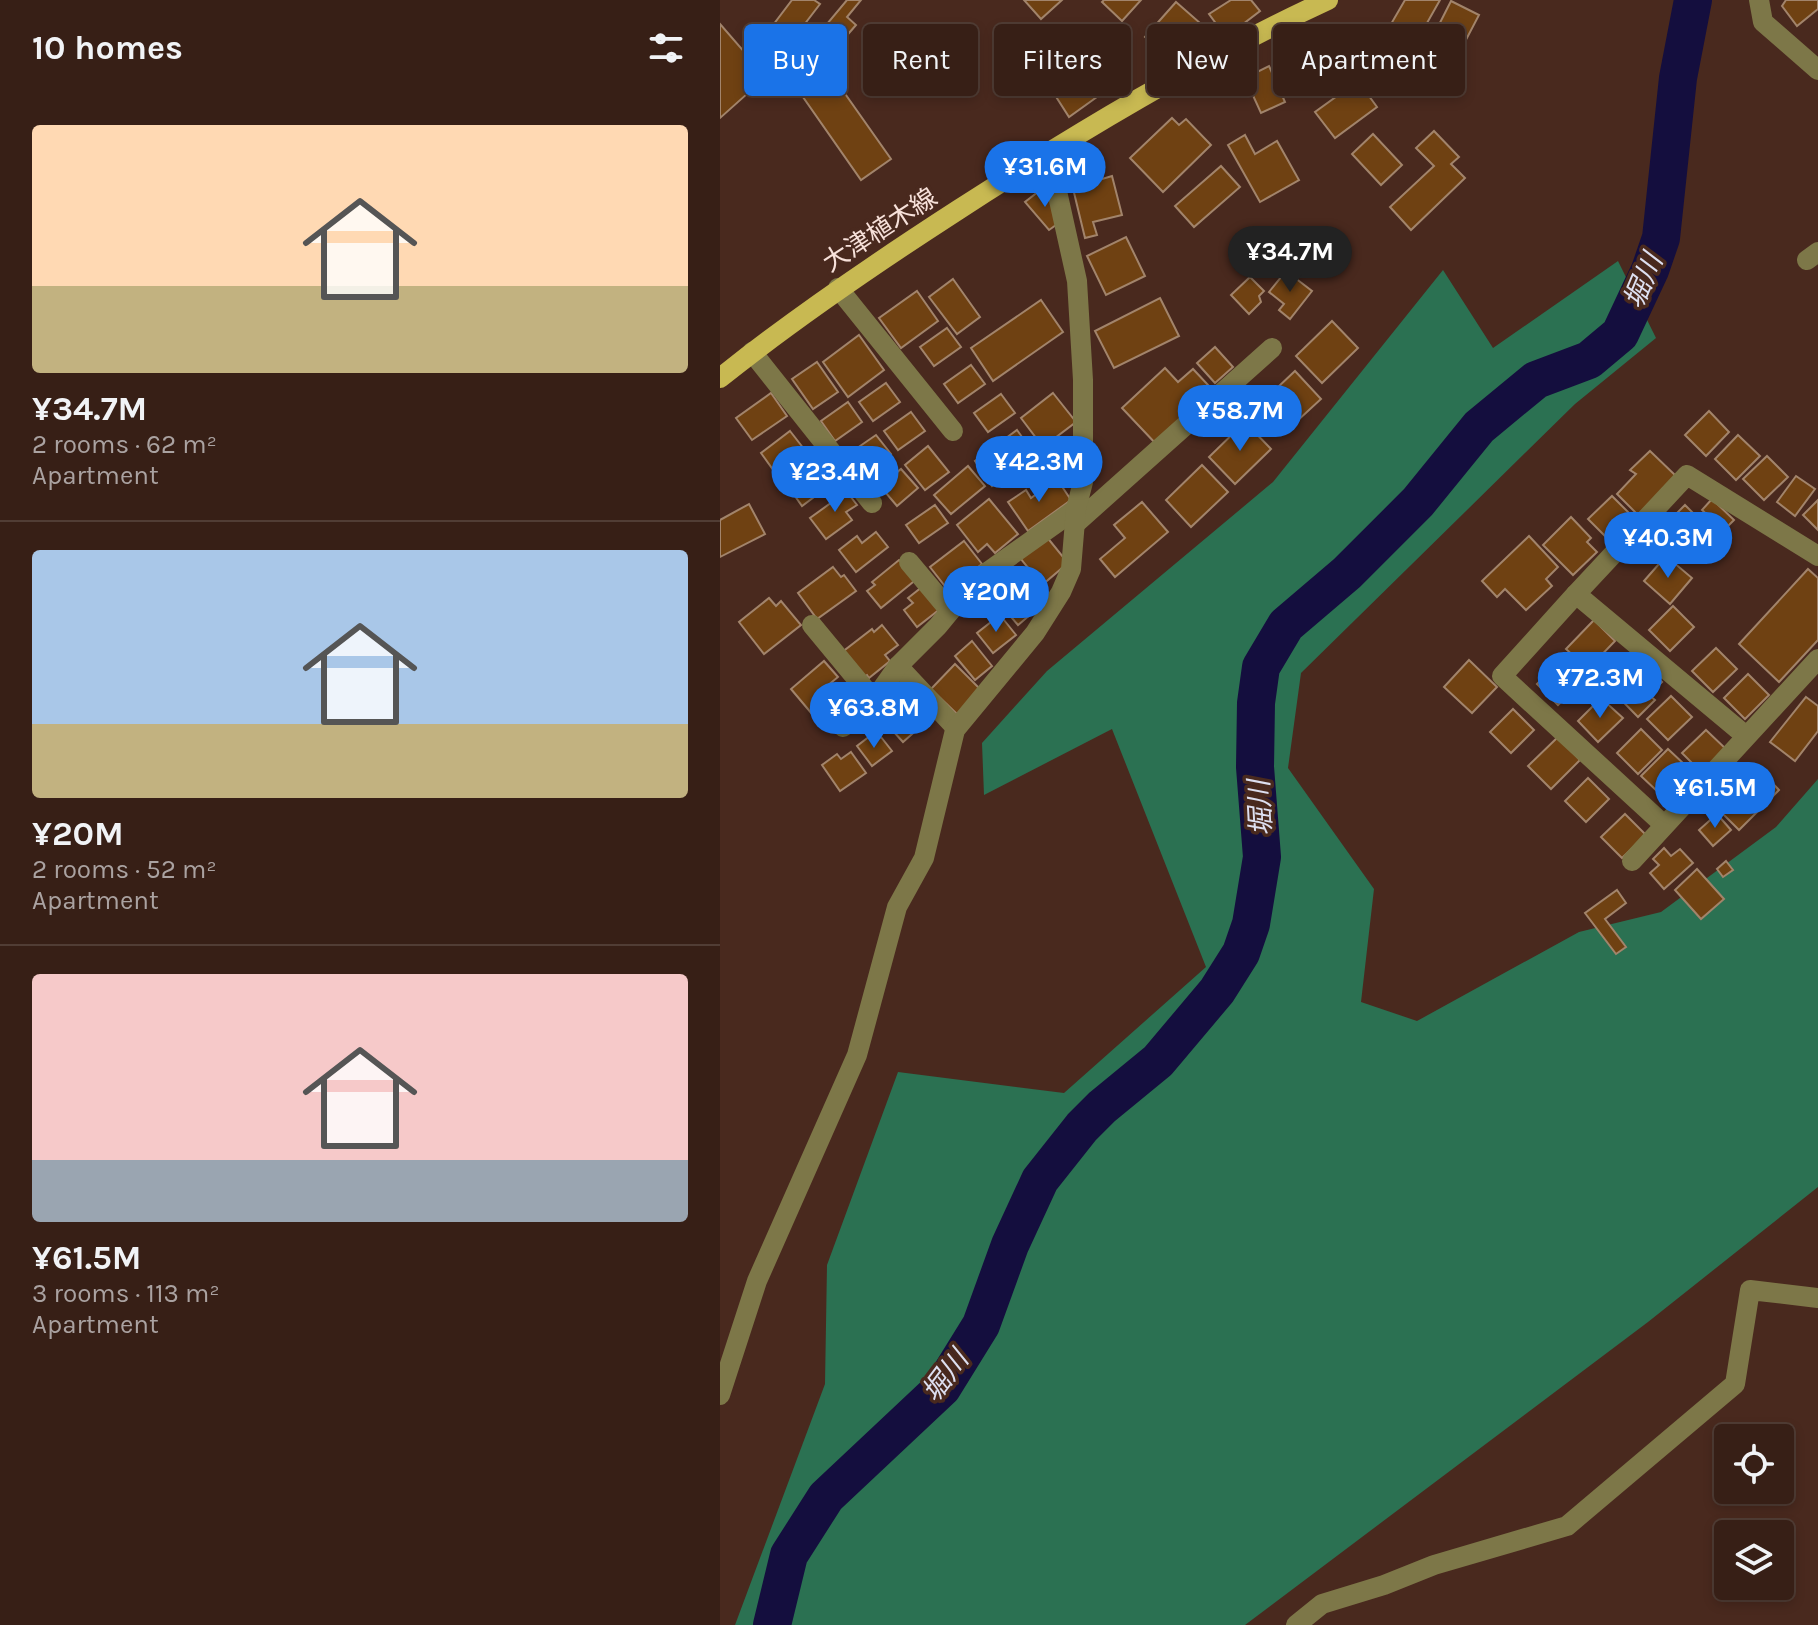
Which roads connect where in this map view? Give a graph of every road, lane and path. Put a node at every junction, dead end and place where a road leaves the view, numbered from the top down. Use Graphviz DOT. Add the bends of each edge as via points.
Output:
graph roads {
  1 [pos="1759,0"];
  2 [pos="1324,1"];
  3 [pos="1818,70"];
  4 [pos="1048,151"];
  5 [pos="838,288"];
  6 [pos="1272,348"];
  7 [pos="752,352"];
  8 [pos="720,378"];
  9 [pos="953,431"];
  10 [pos="872,503"];
  11 [pos="1076,516"];
  12 [pos="1818,556"];
  13 [pos="909,562"];
  14 [pos="1576,594"];
  15 [pos="950,611"];
  16 [pos="812,625"];
  17 [pos="1818,659"];
  18 [pos="898,666"];
  19 [pos="874,700"];
  20 [pos="843,727"];
  21 [pos="956,728"];
  22 [pos="1746,736"];
  23 [pos="1663,824"];
  24 [pos="1632,861"];
  25 [pos="1818,1298"];
  26 [pos="720,1395"];
  27 [pos="1296,1625"];
  1 -- 3 [label="street" via="1763,22"];
  2 -- 4 [label="main road, 大津植木線"];
  4 -- 5 [label="main road, 大津植木線"];
  4 -- 11 [label="street" via="1077,281 1083,482"];
  5 -- 7 [label="main road, 大津植木線"];
  5 -- 9 [label="street"];
  6 -- 11 [label="street"];
  7 -- 8 [label="main road, 大津植木線"];
  7 -- 10 [label="street"];
  11 -- 15 [label="street" via="975,581"];
  11 -- 21 [label="street" via="1071,569 1061,592 1035,633"];
  12 -- 14 [label="street" via="1687,475"];
  13 -- 15 [label="street"];
  14 -- 22 [label="street"];
  14 -- 23 [label="street" via="1502,676"];
  15 -- 18 [label="street"];
  16 -- 19 [label="street"];
  17 -- 22 [label="street"];
  18 -- 19 [label="street"];
  18 -- 21 [label="street"];
  19 -- 20 [label="street"];
  21 -- 26 [label="street" via="924,858 897,907 857,1055 757,1281"];
  22 -- 23 [label="street"];
  23 -- 24 [label="street"];
  25 -- 27 [label="street" via="1750,1290 1735,1384 1567,1526 1322,1604"];
}
